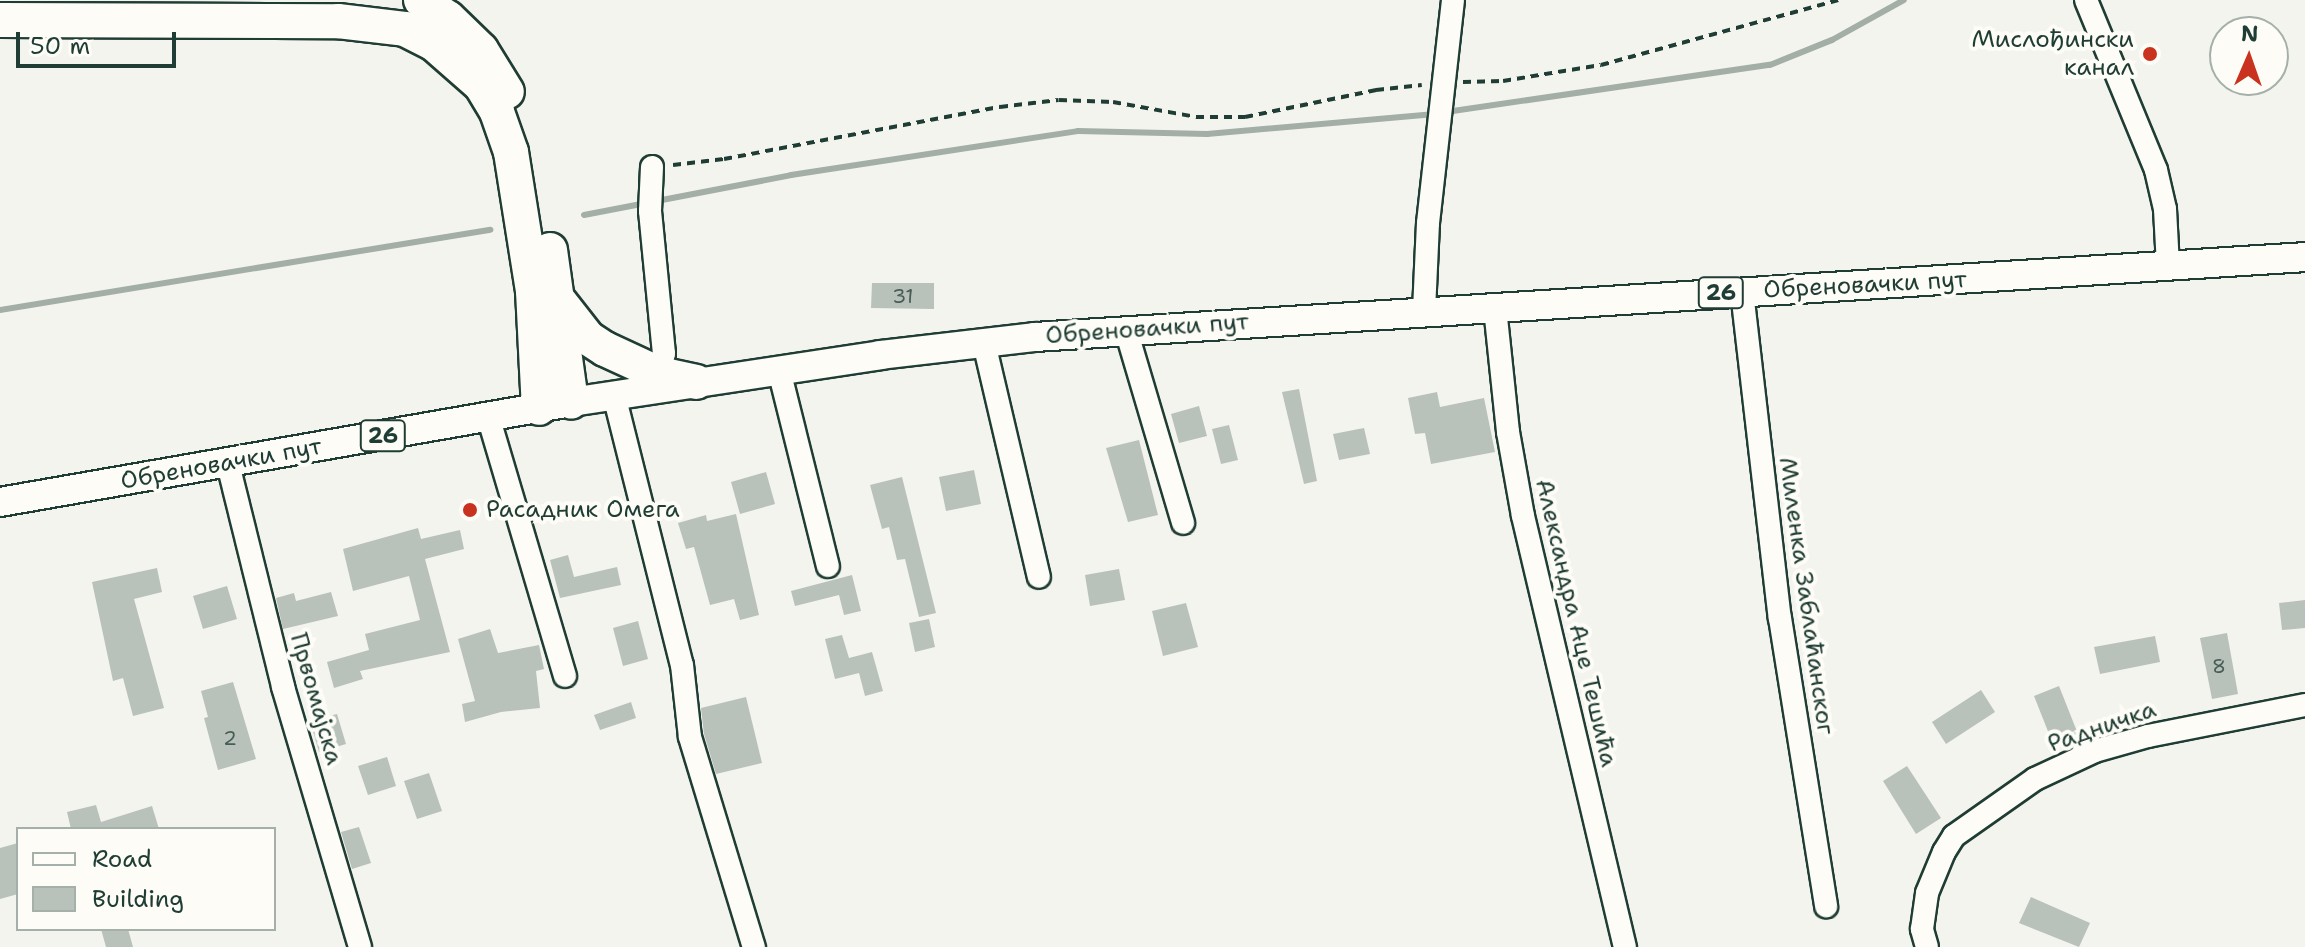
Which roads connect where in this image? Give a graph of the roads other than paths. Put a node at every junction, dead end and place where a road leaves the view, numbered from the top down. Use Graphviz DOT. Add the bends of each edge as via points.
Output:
graph roads {
  1 [pos="421,0"];
  2 [pos="1453,0"];
  3 [pos="2086,0"];
  4 [pos="0,20"];
  5 [pos="651,177"];
  6 [pos="2305,257"];
  7 [pos="2168,266"];
  8 [pos="1742,292"];
  9 [pos="558,301"];
  10 [pos="1495,308"];
  11 [pos="1424,311"];
  12 [pos="1126,330"];
  13 [pos="984,343"];
  14 [pos="779,370"];
  15 [pos="659,374"];
  16 [pos="696,382"];
  17 [pos="614,395"];
  18 [pos="555,405"];
  19 [pos="488,416"];
  20 [pos="228,464"];
  21 [pos="0,502"];
  22 [pos="1183,523"];
  23 [pos="828,566"];
  24 [pos="1039,577"];
  25 [pos="565,676"];
  26 [pos="2305,705"];
  27 [pos="1826,906"];
  28 [pos="360,947"];
  29 [pos="754,947"];
  30 [pos="1625,947"];
  31 [pos="1927,947"];
  1 -- 9 [label="highway" via="481,50 508,92 532,161"];
  2 -- 11 [label="street"];
  3 -- 7 [label="street" via="2156,170 2165,209"];
  4 -- 18 [label="highway" via="338,21 405,29 433,43 481,85 511,152"];
  5 -- 15 [label="street" via="664,353"];
  6 -- 7 [label="main road, Обреновачки пут / 26"];
  7 -- 8 [label="main road, Обреновачки пут / 26"];
  8 -- 10 [label="main road, Обреновачки пут / 26"];
  8 -- 27 [label="street, Миленка Заблаћанског" via="1780,618"];
  9 -- 15 [label="highway" via="588,338"];
  9 -- 18 [label="highway"];
  10 -- 11 [label="main road, Обреновачки пут / 26"];
  10 -- 30 [label="street, Александра Аце Тешића" via="1523,516"];
  11 -- 12 [label="main road, Обреновачки пут / 26"];
  12 -- 13 [label="main road, Обреновачки пут / 26"];
  12 -- 22 [label="street"];
  13 -- 14 [label="main road, Обреновачки пут / 26"];
  13 -- 24 [label="street"];
  14 -- 16 [label="main road, Обреновачки пут / 26"];
  14 -- 23 [label="street"];
  15 -- 16 [label="highway"];
  16 -- 17 [label="main road, Обреновачки пут / 26"];
  17 -- 18 [label="main road, Обреновачки пут / 26"];
  17 -- 29 [label="street" via="682,665 690,737"];
  18 -- 19 [label="main road, Обреновачки пут / 26"];
  19 -- 20 [label="main road, Обреновачки пут / 26"];
  19 -- 25 [label="street"];
  20 -- 21 [label="main road, Обреновачки пут / 26"];
  20 -- 28 [label="street, Првомајска" via="283,687"];
  26 -- 31 [label="street, Радничка" via="2148,736 2095,751 2035,779 1954,836 1927,893 1922,929"];
}
